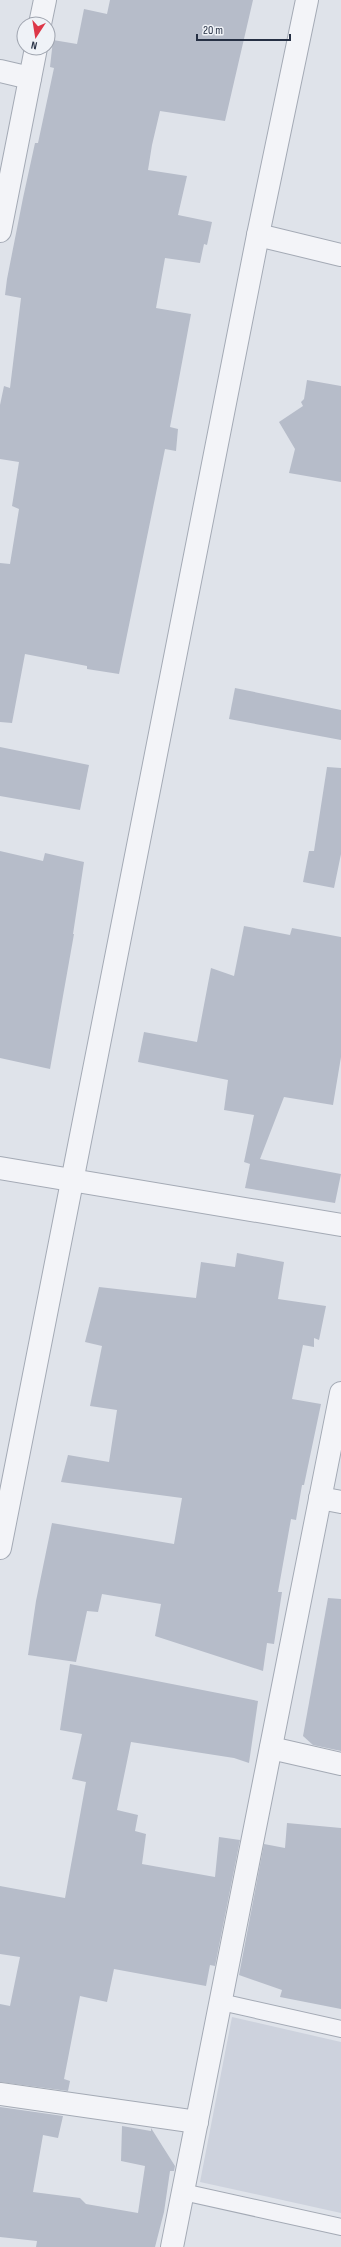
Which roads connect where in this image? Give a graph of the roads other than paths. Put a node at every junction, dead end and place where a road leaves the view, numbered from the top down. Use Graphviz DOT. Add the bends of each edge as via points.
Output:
graph roads {
  1 [pos="45,0"];
  2 [pos="307,0"];
  3 [pos="42,16"];
  4 [pos="34,56"];
  5 [pos="0,71"];
  6 [pos="30,78"];
  7 [pos="0,231"];
  8 [pos="258,235"];
  9 [pos="341,256"];
  10 [pos="0,1168"];
  11 [pos="72,1180"];
  12 [pos="341,1225"];
  13 [pos="341,1393"];
  14 [pos="320,1498"];
  15 [pos="341,1502"];
  16 [pos="0,1548"];
  17 [pos="271,1748"];
  18 [pos="341,1764"];
  19 [pos="221,2002"];
  20 [pos="341,2029"];
  21 [pos="0,2094"];
  22 [pos="197,2122"];
  23 [pos="183,2192"];
  24 [pos="341,2228"];
  25 [pos="172,2247"];
  1 -- 3 [label="street"];
  2 -- 8 [label="street"];
  4 -- 6 [label="street"];
  5 -- 6 [label="street"];
  6 -- 7 [label="street"];
  8 -- 9 [label="street"];
  8 -- 11 [label="street"];
  10 -- 11 [label="street"];
  11 -- 12 [label="street"];
  11 -- 16 [label="street"];
  13 -- 14 [label="street"];
  14 -- 15 [label="street"];
  14 -- 17 [label="street"];
  17 -- 18 [label="street"];
  17 -- 19 [label="street"];
  19 -- 20 [label="lane"];
  19 -- 22 [label="street"];
  21 -- 22 [label="street"];
  22 -- 23 [label="street"];
  23 -- 24 [label="lane"];
  23 -- 25 [label="street"];
}
